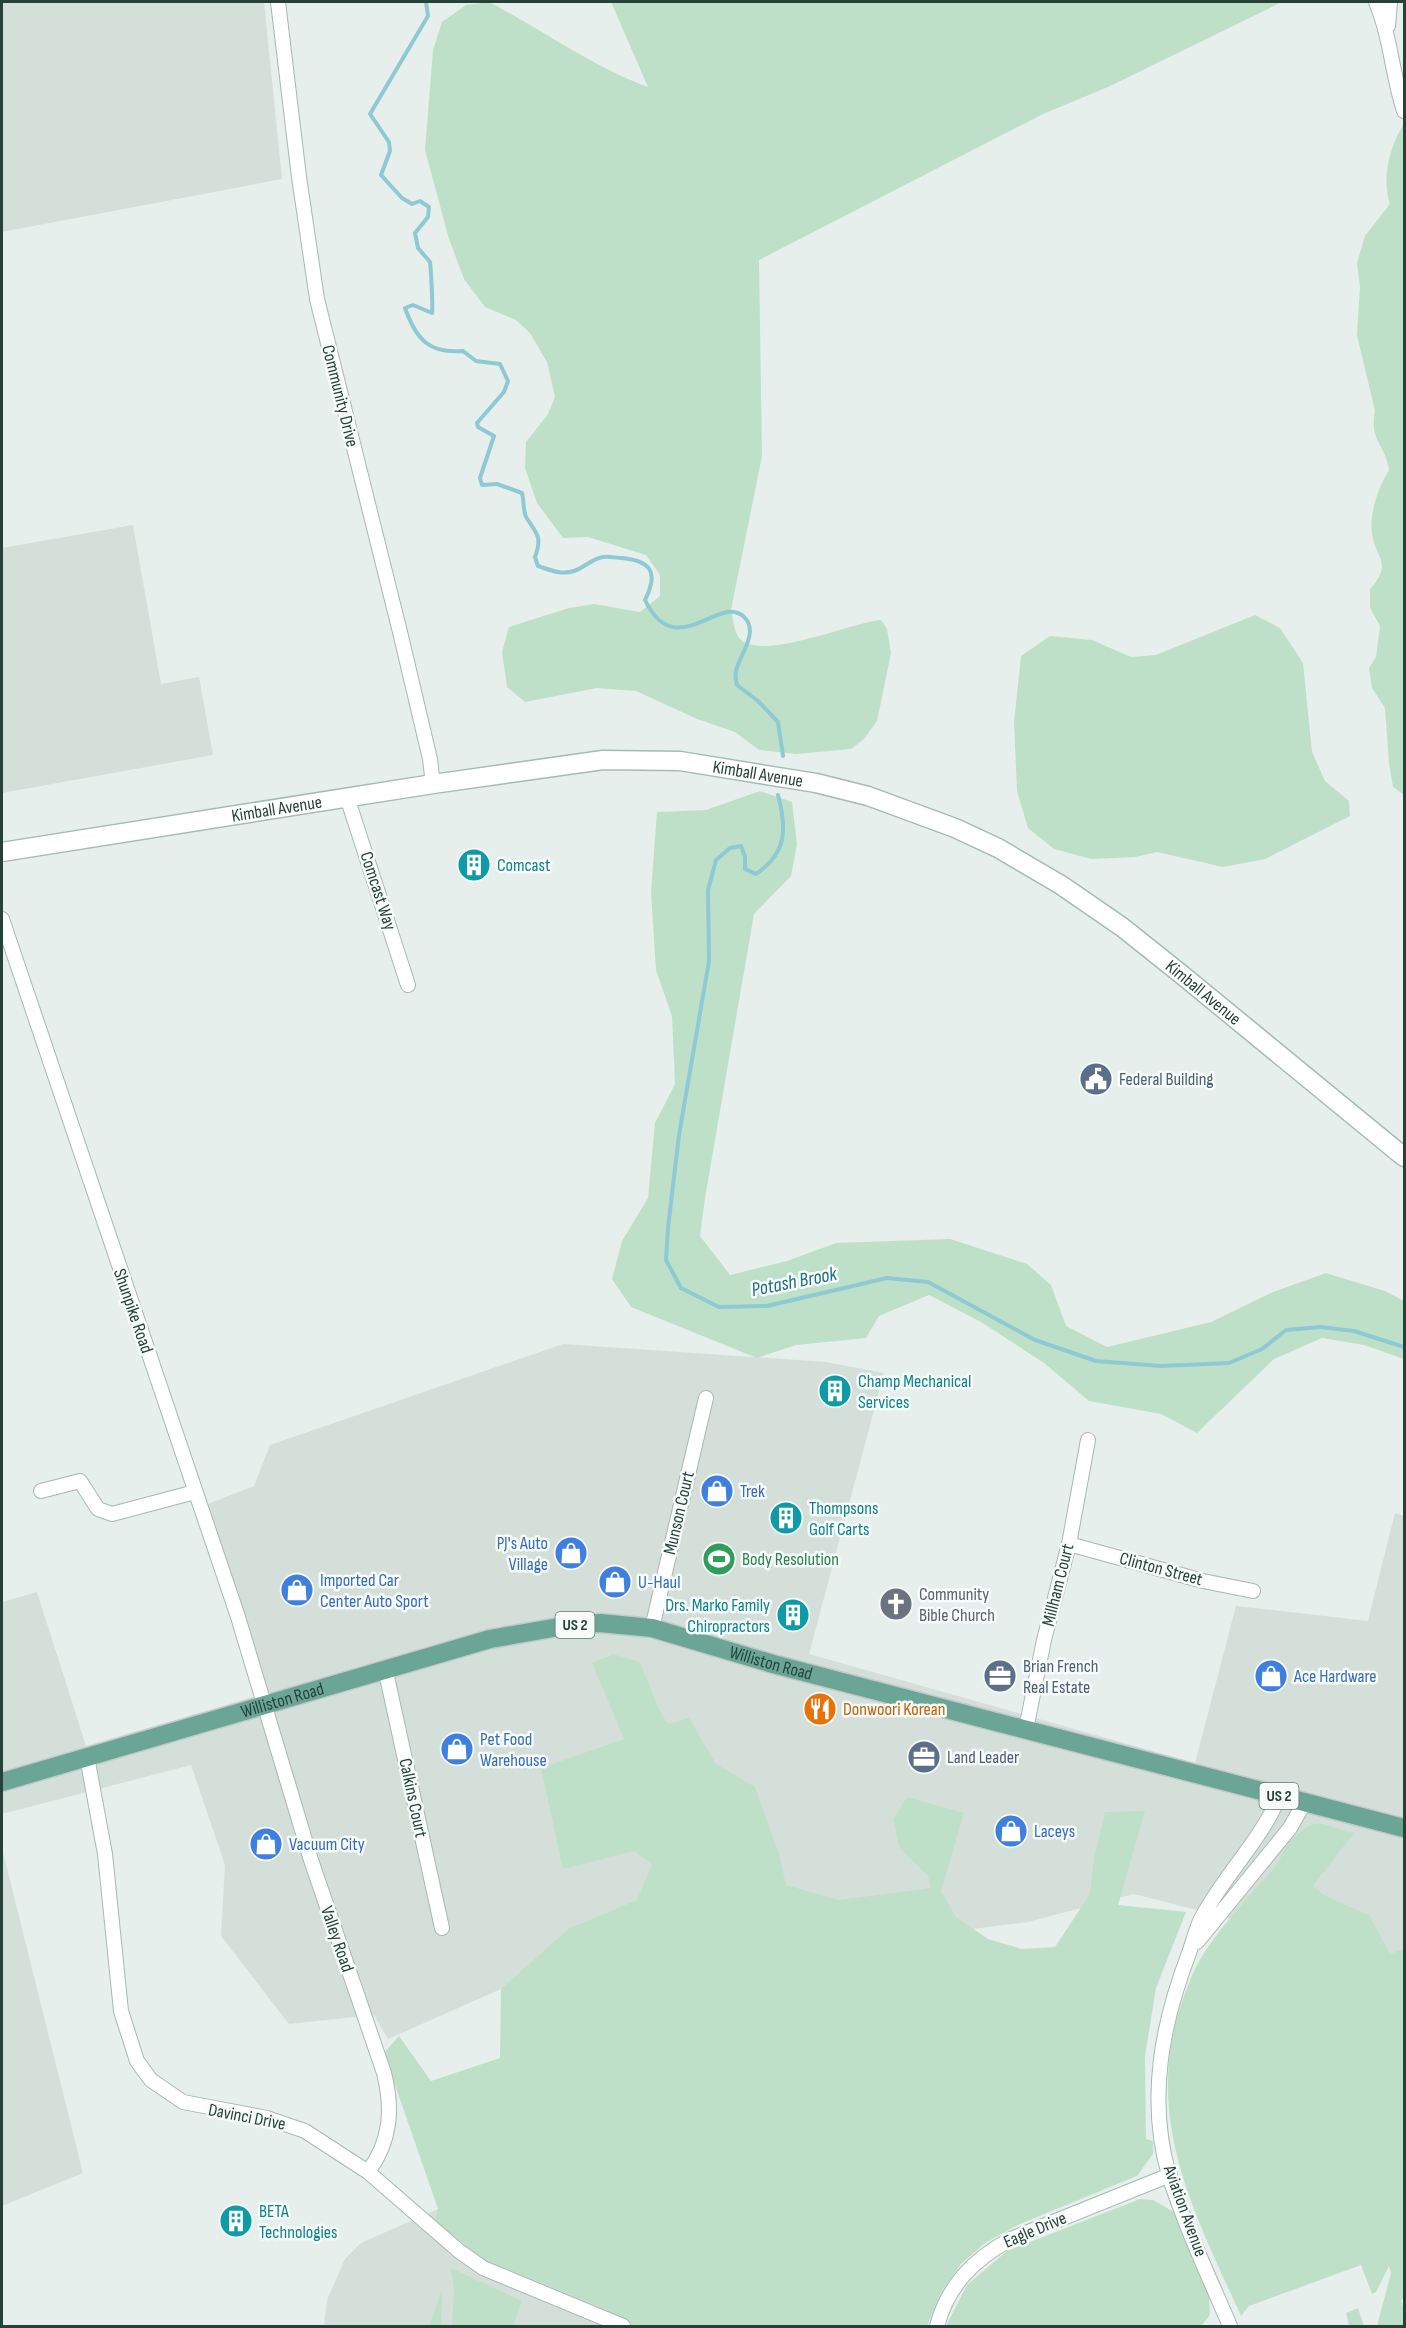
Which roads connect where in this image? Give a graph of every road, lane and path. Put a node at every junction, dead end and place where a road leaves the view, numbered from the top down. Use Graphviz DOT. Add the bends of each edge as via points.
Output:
graph roads {
  1 [pos="278,2"];
  2 [pos="1376,2"];
  3 [pos="1390,2"];
  4 [pos="1388,29"];
  5 [pos="1404,111"];
  6 [pos="433,784"];
  7 [pos="347,797"];
  8 [pos="2,852"];
  9 [pos="2,919"];
  10 [pos="408,985"];
  11 [pos="1404,1157"];
  12 [pos="706,1398"];
  13 [pos="1088,1440"];
  14 [pos="41,1491"];
  15 [pos="195,1492"];
  16 [pos="1069,1544"];
  17 [pos="1252,1591"];
  18 [pos="652,1628"];
  19 [pos="385,1668"];
  20 [pos="264,1703"];
  21 [pos="1026,1729"];
  22 [pos="87,1757"];
  23 [pos="2,1782"];
  24 [pos="1279,1797"];
  25 [pos="1304,1803"];
  26 [pos="1404,1828"];
  27 [pos="442,1928"];
  28 [pos="1190,1951"];
  29 [pos="368,2172"];
  30 [pos="1170,2175"];
  31 [pos="623,2326"];
  32 [pos="937,2326"];
  33 [pos="1230,2326"];
  1 -- 6 [label="street, Community Drive" via="317,299 400,632"];
  2 -- 4 [label="street"];
  3 -- 4 [label="street"];
  4 -- 5 [label="street"];
  6 -- 7 [label="main road, Kimball Avenue"];
  6 -- 11 [label="main road, Kimball Avenue" via="603,760 680,761 816,783 912,811 998,848 1092,906"];
  7 -- 8 [label="main road, Kimball Avenue"];
  7 -- 10 [label="street, Comcast Way"];
  9 -- 15 [label="street, Shunpike Road"];
  12 -- 18 [label="street, Munson Court"];
  13 -- 16 [label="street, Millham Court"];
  14 -- 15 [label="street" via="80,1481 98,1509 112,1514"];
  15 -- 20 [label="street, Shunpike Road"];
  16 -- 17 [label="street, Clinton Street"];
  16 -- 21 [label="street, Millham Court"];
  18 -- 19 [label="main road, Williston Road / US 2" via="600,1623 550,1627"];
  18 -- 21 [label="main road, Williston Road / US 2" via="773,1664"];
  19 -- 20 [label="main road, Williston Road / US 2"];
  19 -- 27 [label="street, Calkins Court"];
  20 -- 22 [label="main road, Williston Road / US 2"];
  20 -- 29 [label="street, Valley Road" via="315,1872 388,2089 387,2134"];
  21 -- 24 [label="main road, Williston Road / US 2"];
  22 -- 23 [label="main road, Williston Road / US 2"];
  22 -- 29 [label="street, Davinci Drive" via="105,1854 119,2000 131,2048 144,2072 162,2090 183,2102 267,2118 305,2130"];
  24 -- 25 [label="main road, Williston Road / US 2"];
  24 -- 28 [label="street, Aviation Avenue" via="1260,1835 1211,1902"];
  25 -- 26 [label="main road, Williston Road / US 2"];
  25 -- 28 [label="street, Aviation Avenue" via="1290,1828"];
  28 -- 30 [label="street, Aviation Avenue" via="1172,1997 1161,2047 1160,2113"];
  29 -- 31 [label="street, Davinci Drive" via="483,2268"];
  30 -- 32 [label="street, Eagle Drive" via="992,2249 960,2278"];
  30 -- 33 [label="street, Aviation Avenue"];
}
